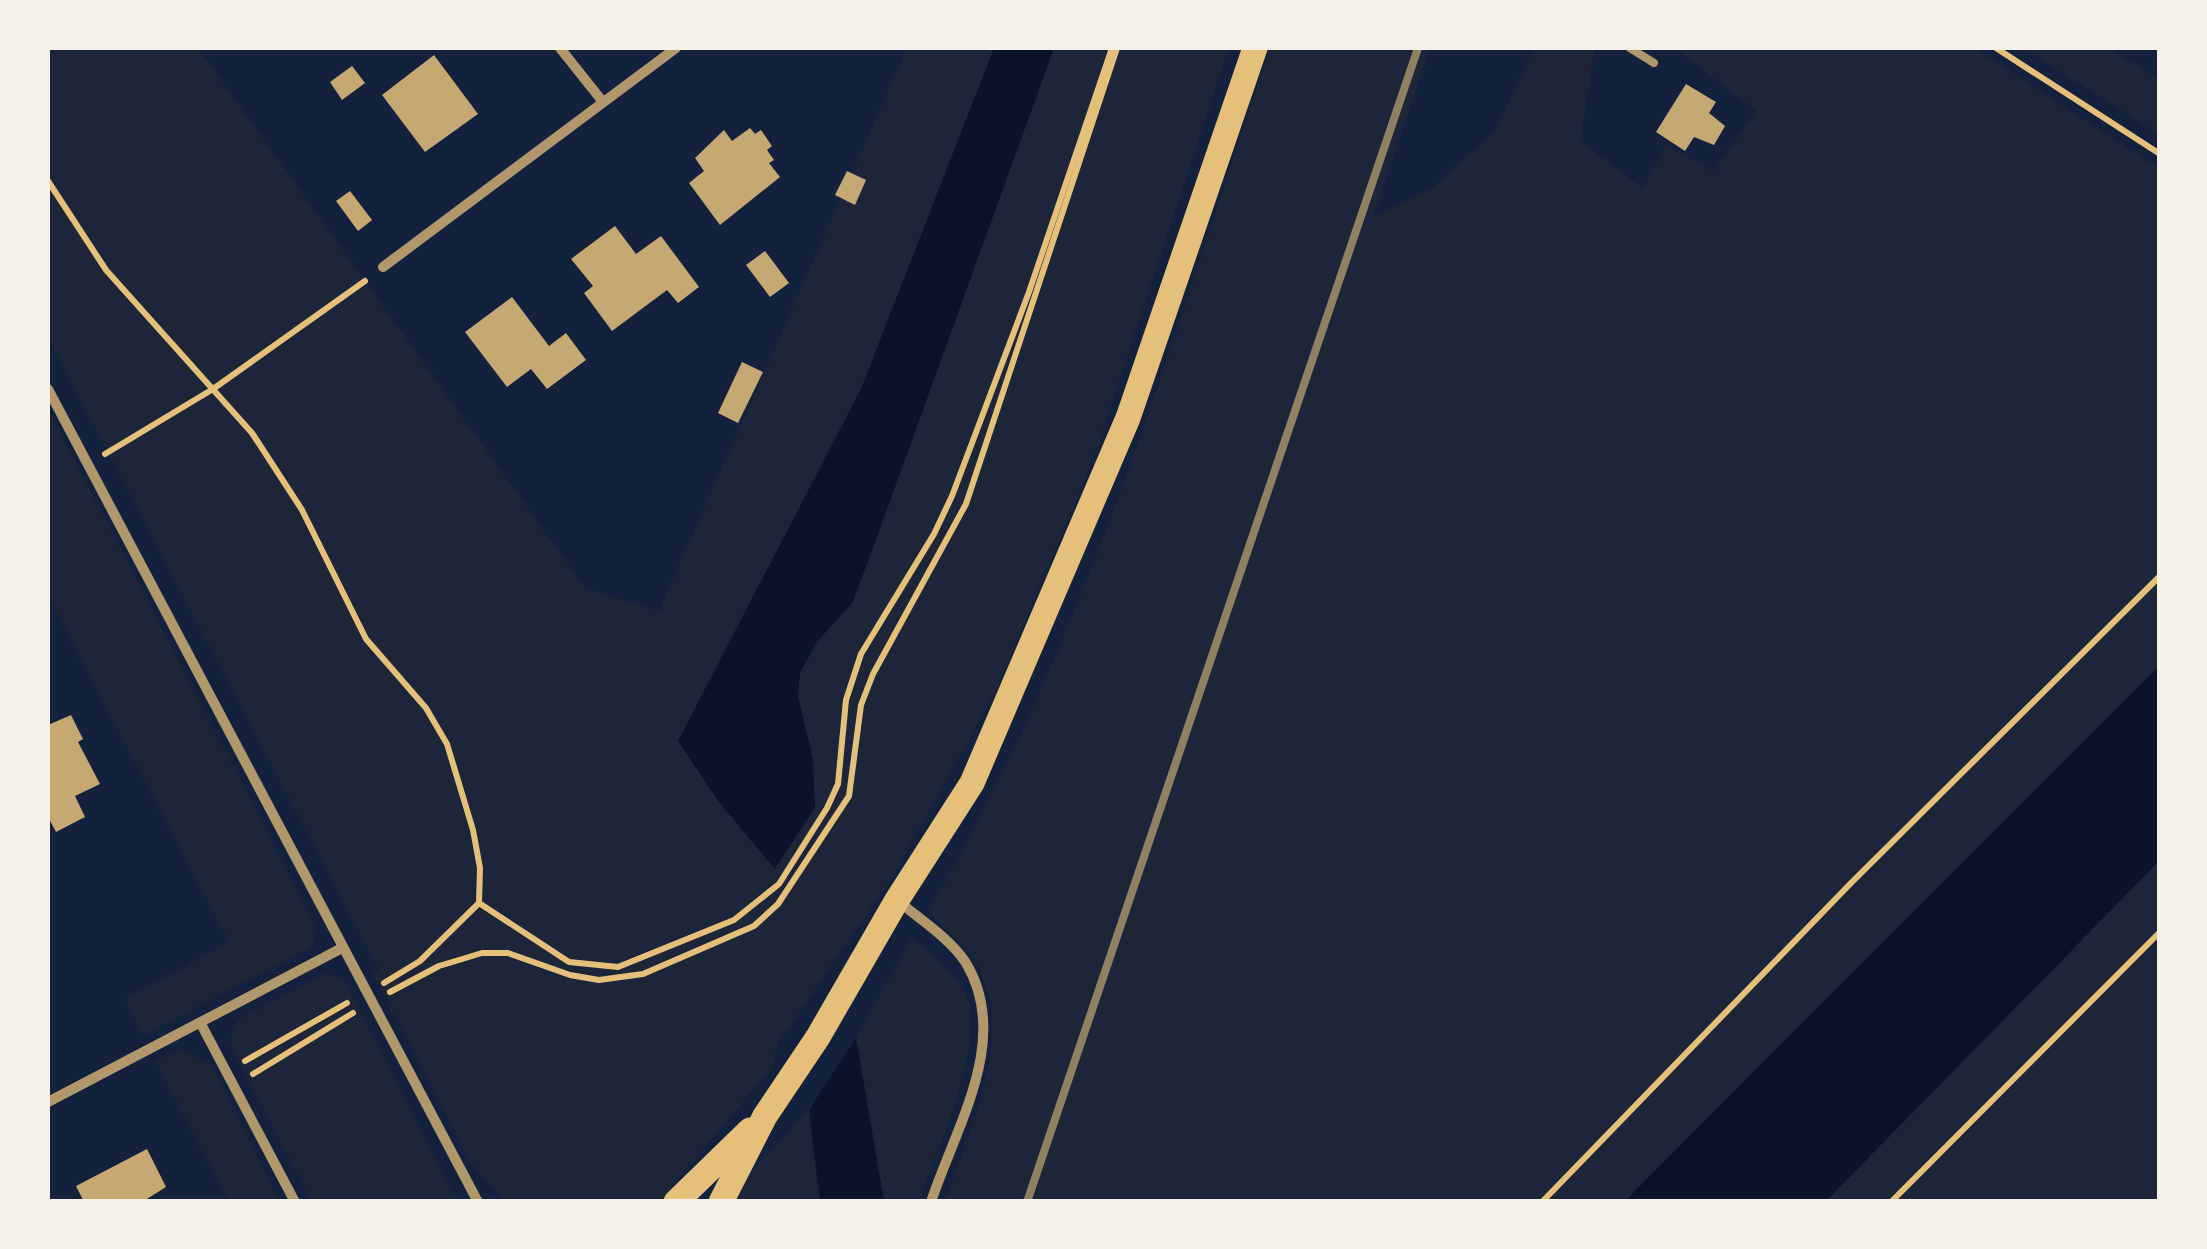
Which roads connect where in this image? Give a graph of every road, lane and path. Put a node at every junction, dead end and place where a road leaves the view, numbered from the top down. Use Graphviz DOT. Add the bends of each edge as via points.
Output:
graph roads {
  1 [pos="560,48"];
  2 [pos="676,48"];
  3 [pos="1115,48"];
  4 [pos="1255,48"];
  5 [pos="1630,48"];
  6 [pos="1996,48"];
  7 [pos="1654,63"];
  8 [pos="603,102"];
  9 [pos="2160,154"];
  10 [pos="48,180"];
  11 [pos="383,266"];
  12 [pos="48,389"];
  13 [pos="213,389"];
  14 [pos="87,465"];
  15 [pos="2160,576"];
  16 [pos="897,900"];
  17 [pos="479,903"];
  18 [pos="2160,932"];
  19 [pos="342,948"];
  20 [pos="368,998"];
  21 [pos="201,1024"];
  22 [pos="226,1071"];
  23 [pos="235,1088"];
  24 [pos="48,1102"];
  25 [pos="764,1116"];
  26 [pos="295,1202"];
  27 [pos="478,1202"];
  28 [pos="676,1202"];
  29 [pos="721,1202"];
  30 [pos="931,1202"];
  31 [pos="1542,1202"];
  32 [pos="1891,1202"];
  1 -- 8 [label="street"];
  2 -- 8 [label="street"];
  3 -- 17 [label="path" via="952,496 857,666 846,700 838,784 778,884 734,920 646,959 597,968 569,962"];
  3 -- 20 [label="path" via="966,504 867,689 850,796 778,904 754,926 643,974 599,980 508,953 482,954"];
  4 -- 16 [label="main road" via="1128,418 972,783"];
  5 -- 7 [label="lane"];
  6 -- 9 [label="path"];
  8 -- 11 [label="street"];
  10 -- 13 [label="path" via="106,270"];
  11 -- 13 [label="path"];
  12 -- 14 [label="street"];
  13 -- 14 [label="path"];
  13 -- 17 [label="path" via="286,482 366,639 426,708 447,744 473,830"];
  14 -- 19 [label="street"];
  15 -- 31 [label="path"];
  16 -- 25 [label="main road"];
  16 -- 30 [label="street" via="966,963 984,1013 971,1096"];
  17 -- 20 [label="path"];
  18 -- 32 [label="path"];
  19 -- 20 [label="street"];
  19 -- 21 [label="street"];
  20 -- 22 [label="path"];
  20 -- 23 [label="path"];
  20 -- 27 [label="street"];
  21 -- 22 [label="street"];
  21 -- 24 [label="street"];
  22 -- 23 [label="street"];
  23 -- 26 [label="street"];
  25 -- 28 [label="main road"];
  25 -- 29 [label="main road"];
}
